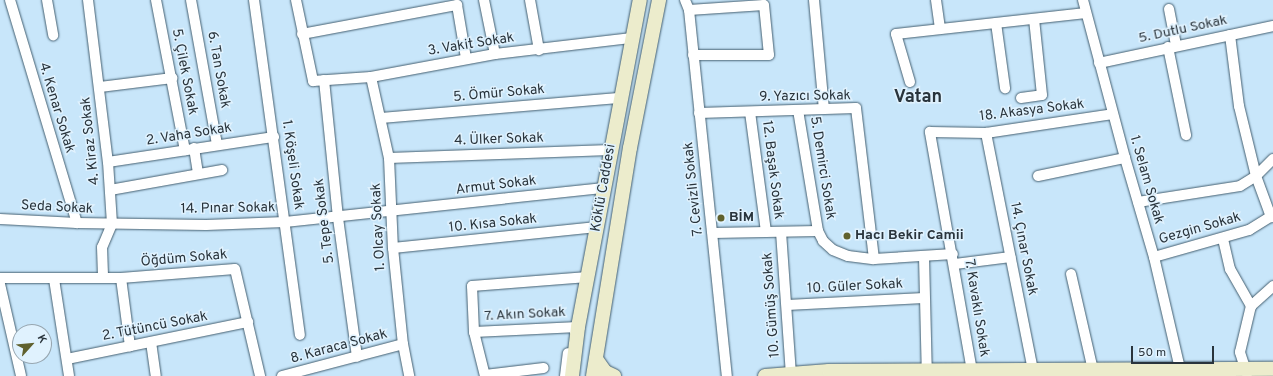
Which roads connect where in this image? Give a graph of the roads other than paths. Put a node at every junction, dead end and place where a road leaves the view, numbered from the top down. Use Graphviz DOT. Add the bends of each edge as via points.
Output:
graph roads {
  1 [pos="10,0"];
  2 [pos="46,0"];
  3 [pos="88,0"];
  4 [pos="156,0"];
  5 [pos="191,0"];
  6 [pos="254,0"];
  7 [pos="298,0"];
  8 [pos="484,0"];
  9 [pos="530,0"];
  10 [pos="640,0"];
  11 [pos="659,0"];
  12 [pos="814,0"];
  13 [pos="936,0"];
  14 [pos="1083,0"];
  15 [pos="687,5"];
  16 [pos="1169,9"];
  17 [pos="1086,13"];
  18 [pos="1034,19"];
  19 [pos="996,23"];
  20 [pos="1273,26"];
  21 [pos="940,29"];
  22 [pos="302,34"];
  23 [pos="53,35"];
  24 [pos="1230,35"];
  25 [pos="632,38"];
  26 [pos="1172,46"];
  27 [pos="538,50"];
  28 [pos="495,54"];
  29 [pos="693,55"];
  30 [pos="466,58"];
  31 [pos="1099,62"];
  32 [pos="371,77"];
  33 [pos="172,78"];
  34 [pos="324,80"];
  35 [pos="910,82"];
  36 [pos="100,87"];
  37 [pos="1005,88"];
  38 [pos="621,98"];
  39 [pos="1021,98"];
  40 [pos="824,109"];
  41 [pos="798,110"];
  42 [pos="750,112"];
  43 [pos="699,113"];
  44 [pos="1113,114"];
  45 [pos="380,118"];
  46 [pos="930,132"];
  47 [pos="986,133"];
  48 [pos="1186,135"];
  49 [pos="274,137"];
  50 [pos="217,144"];
  51 [pos="190,149"];
  52 [pos="610,150"];
  53 [pos="389,158"];
  54 [pos="1125,158"];
  55 [pos="1273,159"];
  56 [pos="108,162"];
  57 [pos="222,170"];
  58 [pos="198,174"];
  59 [pos="1038,176"];
  60 [pos="1256,176"];
  61 [pos="604,188"];
  62 [pos="110,190"];
  63 [pos="1138,202"];
  64 [pos="392,213"];
  65 [pos="1272,216"];
  66 [pos="338,218"];
  67 [pos="0,219"];
  68 [pos="285,222"];
  69 [pos="77,223"];
  70 [pos="112,224"];
  71 [pos="597,227"];
  72 [pos="818,231"];
  73 [pos="766,232"];
  74 [pos="781,232"];
  75 [pos="713,234"];
  76 [pos="1223,239"];
  77 [pos="393,248"];
  78 [pos="953,254"];
  79 [pos="1011,256"];
  80 [pos="924,257"];
  81 [pos="1154,257"];
  82 [pos="874,259"];
  83 [pos="955,264"];
  84 [pos="1071,274"];
  85 [pos="588,277"];
  86 [pos="0,278"];
  87 [pos="103,278"];
  88 [pos="121,278"];
  89 [pos="54,279"];
  90 [pos="0,284"];
  91 [pos="1273,286"];
  92 [pos="924,298"];
  93 [pos="1,299"];
  94 [pos="787,305"];
  95 [pos="1251,306"];
  96 [pos="248,322"];
  97 [pos="578,327"];
  98 [pos="474,332"];
  99 [pos="300,335"];
  100 [pos="151,342"];
  101 [pos="403,344"];
  102 [pos="130,346"];
  103 [pos="357,358"];
  104 [pos="67,359"];
  105 [pos="596,359"];
  106 [pos="544,368"];
  107 [pos="1273,369"];
  108 [pos="1033,370"];
  109 [pos="1092,370"];
  110 [pos="1180,370"];
  111 [pos="972,371"];
  112 [pos="1246,373"];
  113 [pos="829,374"];
  114 [pos="928,374"];
  115 [pos="791,375"];
  116 [pos="22,376"];
  117 [pos="69,376"];
  118 [pos="156,376"];
  119 [pos="260,376"];
  120 [pos="282,376"];
  121 [pos="410,376"];
  122 [pos="485,376"];
  123 [pos="565,376"];
  124 [pos="572,376"];
  125 [pos="593,376"];
  126 [pos="614,376"];
  127 [pos="727,376"];
  128 [pos="765,376"];
  1 -- 69 [label="street, 4. Kenar Sokak"];
  2 -- 23 [label="street"];
  3 -- 36 [label="street, 4. Kiraz Sokak"];
  4 -- 33 [label="street, 5. Çilek Sokak"];
  5 -- 50 [label="street, 6. Tan Sokak"];
  6 -- 49 [label="street, 1. Köşeli Sokak"];
  7 -- 22 [label="street"];
  8 -- 28 [label="street"];
  9 -- 27 [label="street"];
  10 -- 25 [label="main road, Köklü Caddesi"];
  11 -- 105 [label="main road, Köklü Caddesi" via="629,156"];
  12 -- 40 [label="street"];
  13 -- 21 [label="street"];
  14 -- 17 [label="street, 1. Selam Sokak"];
  15 -- 29 [label="street, 7. Cevizli Sokak"];
  15 -- 29 [label="street" via="764,5 769,55"];
  16 -- 26 [label="street"];
  17 -- 18 [label="street"];
  17 -- 31 [label="street, 1. Selam Sokak"];
  18 -- 19 [label="street"];
  18 -- 39 [label="street" via="1042,95"];
  19 -- 21 [label="street"];
  19 -- 37 [label="street"];
  20 -- 24 [label="street, 5. Dutlu Sokak"];
  21 -- 35 [label="street" via="896,34"];
  22 -- 30 [label="street" via="457,5"];
  22 -- 34 [label="street, 3. Vakit Sokak" via="314,81"];
  24 -- 26 [label="street, 5. Dutlu Sokak"];
  24 -- 60 [label="street" via="1239,106"];
  25 -- 27 [label="street, 3. Vakit Sokak"];
  25 -- 38 [label="main road, Köklü Caddesi"];
  26 -- 31 [label="street, 5. Dutlu Sokak"];
  26 -- 48 [label="street"];
  27 -- 28 [label="street, 3. Vakit Sokak"];
  28 -- 30 [label="street, 3. Vakit Sokak"];
  29 -- 43 [label="street, 7. Cevizli Sokak"];
  30 -- 32 [label="street, 3. Vakit Sokak"];
  31 -- 44 [label="street, 1. Selam Sokak"];
  32 -- 34 [label="street, 3. Vakit Sokak"];
  32 -- 45 [label="street, 1. Olcay Sokak"];
  33 -- 36 [label="street"];
  33 -- 51 [label="street, 5. Çilek Sokak"];
  34 -- 66 [label="street, 5. Tepe Sokak"];
  36 -- 56 [label="street, 4. Kiraz Sokak"];
  38 -- 45 [label="street, 5. Ömür Sokak"];
  38 -- 52 [label="main road, Köklü Caddesi"];
  40 -- 41 [label="street, 9. Yazıcı Sokak"];
  40 -- 82 [label="street, 9. Yazıcı Sokak" via="856,108"];
  41 -- 42 [label="street, 9. Yazıcı Sokak"];
  41 -- 72 [label="street, 5. Demirci Sokak"];
  42 -- 43 [label="street, 9. Yazıcı Sokak"];
  42 -- 73 [label="street, 12. Başak Sokak"];
  43 -- 75 [label="street, 7. Cevizli Sokak"];
  44 -- 47 [label="street, 18. Akasya Sokak"];
  44 -- 54 [label="street, 1. Selam Sokak"];
  45 -- 53 [label="street, 1. Olcay Sokak"];
  46 -- 47 [label="street, 18. Akasya Sokak"];
  46 -- 78 [label="street, 7. Kavaklı Sokak"];
  47 -- 79 [label="street, 14. Çınar Sokak"];
  49 -- 50 [label="street, 2. Vaha Sokak"];
  49 -- 68 [label="street, 1. Köşeli Sokak"];
  50 -- 51 [label="street, 2. Vaha Sokak"];
  51 -- 56 [label="street, 2. Vaha Sokak"];
  51 -- 58 [label="street, 5. Çilek Sokak"];
  52 -- 53 [label="street, 4. Ülker Sokak"];
  52 -- 61 [label="main road, Köklü Caddesi"];
  53 -- 64 [label="street, 1. Olcay Sokak"];
  54 -- 59 [label="street"];
  54 -- 63 [label="street, 1. Selam Sokak"];
  55 -- 60 [label="street"];
  56 -- 62 [label="street, 4. Kiraz Sokak"];
  57 -- 58 [label="street"];
  58 -- 62 [label="street"];
  60 -- 63 [label="street" via="1240,186"];
  60 -- 65 [label="street"];
  61 -- 64 [label="street, Armut Sokak"];
  61 -- 71 [label="main road, Köklü Caddesi"];
  62 -- 70 [label="street, 4. Kiraz Sokak"];
  63 -- 81 [label="street, 1. Selam Sokak"];
  64 -- 66 [label="street, 14. Pınar Sokak"];
  64 -- 77 [label="street, 1. Olcay Sokak"];
  65 -- 76 [label="street, Gezgin Sokak" via="1250,230"];
  66 -- 68 [label="street, 14. Pınar Sokak"];
  66 -- 103 [label="street, 5. Tepe Sokak"];
  67 -- 69 [label="street, Seda Sokak"];
  68 -- 70 [label="street, 14. Pınar Sokak" via="206,225"];
  68 -- 99 [label="street, 1. Köşeli Sokak"];
  69 -- 70 [label="street, Seda Sokak"];
  70 -- 87 [label="street, 4. Kiraz Sokak" via="102,247"];
  71 -- 77 [label="street, 10. Kısa Sokak"];
  71 -- 85 [label="main road, Köklü Caddesi"];
  72 -- 74 [label="street"];
  72 -- 82 [label="street" via="823,241 833,250 848,256"];
  73 -- 74 [label="street"];
  73 -- 75 [label="street"];
  74 -- 94 [label="street, 10. Gümüş Sokak"];
  75 -- 127 [label="street, 7. Cevizli Sokak"];
  76 -- 81 [label="street, Gezgin Sokak"];
  76 -- 95 [label="street" via="1230,269"];
  77 -- 101 [label="street, 1. Olcay Sokak"];
  78 -- 80 [label="street"];
  78 -- 83 [label="street, 7. Kavaklı Sokak"];
  79 -- 83 [label="street"];
  79 -- 108 [label="street, 14. Çınar Sokak"];
  80 -- 82 [label="street"];
  80 -- 92 [label="street"];
  81 -- 110 [label="street, 1. Selam Sokak"];
  83 -- 111 [label="street, 7. Kavaklı Sokak"];
  84 -- 109 [label="street"];
  85 -- 97 [label="main road, Köklü Caddesi"];
  85 -- 98 [label="street" via="472,286"];
  86 -- 89 [label="street, Öğdüm Sokak"];
  87 -- 88 [label="street, Öğdüm Sokak"];
  87 -- 89 [label="street, Öğdüm Sokak"];
  88 -- 96 [label="street, Öğdüm Sokak" via="235,269"];
  88 -- 102 [label="street"];
  89 -- 104 [label="street"];
  90 -- 93 [label="street"];
  91 -- 95 [label="street"];
  92 -- 94 [label="street, 10. Güler Sokak"];
  92 -- 114 [label="street"];
  93 -- 116 [label="street"];
  94 -- 115 [label="street, 10. Gümüş Sokak"];
  95 -- 112 [label="street" via="1240,352"];
  96 -- 100 [label="street, 2. Tütüncü Sokak"];
  96 -- 119 [label="street, Öğdüm Sokak"];
  97 -- 98 [label="street, 7. Akın Sokak"];
  97 -- 123 [label="street" via="569,347"];
  97 -- 124 [label="main road, Köklü Caddesi"];
  98 -- 122 [label="street"];
  100 -- 102 [label="street, 2. Tütüncü Sokak"];
  100 -- 118 [label="street"];
  101 -- 103 [label="street, 8. Karaca Sokak"];
  101 -- 121 [label="street, 1. Olcay Sokak"];
  102 -- 104 [label="street, 2. Tütüncü Sokak"];
  103 -- 120 [label="street, 8. Karaca Sokak"];
  104 -- 117 [label="street"];
  105 -- 125 [label="main road, Köklü Caddesi"];
  105 -- 126 [label="main road" via="606,372"];
  106 -- 122 [label="street"];
  107 -- 112 [label="main road"];
  108 -- 109 [label="main road"];
  108 -- 111 [label="main road"];
  109 -- 110 [label="main road"];
  110 -- 112 [label="main road"];
  111 -- 114 [label="main road"];
  113 -- 114 [label="main road"];
  113 -- 115 [label="main road"];
  115 -- 128 [label="main road"];
}
